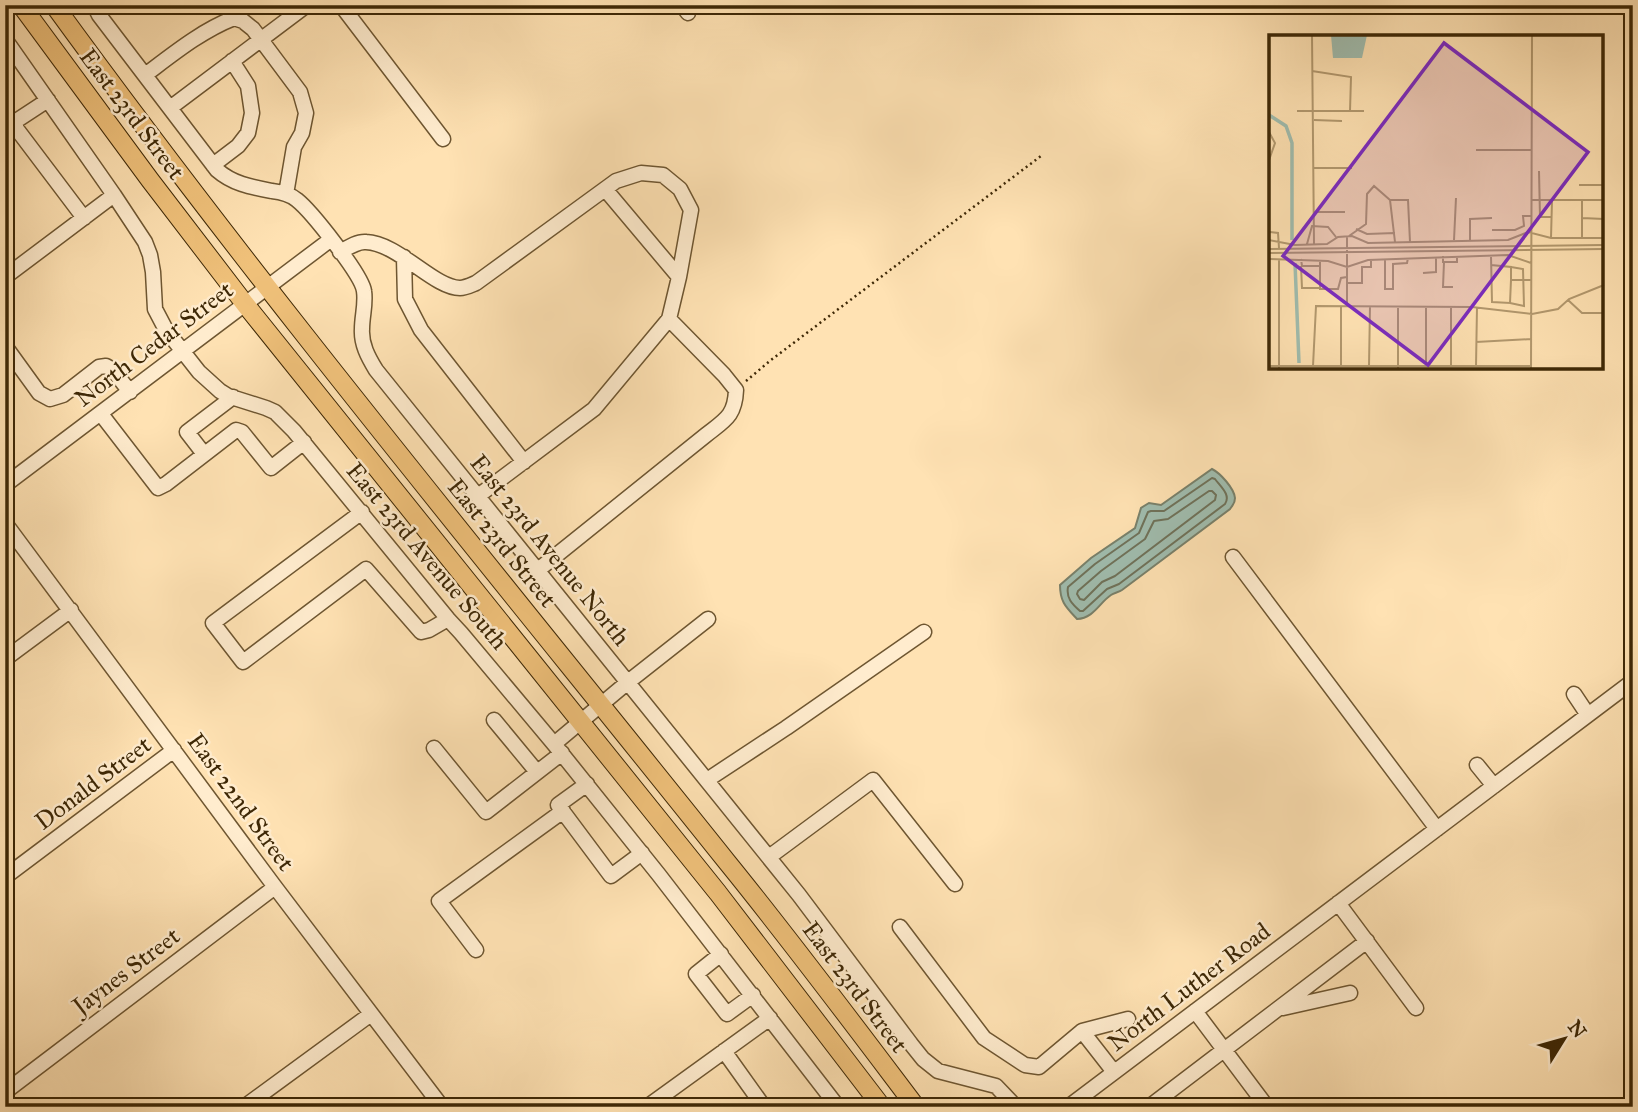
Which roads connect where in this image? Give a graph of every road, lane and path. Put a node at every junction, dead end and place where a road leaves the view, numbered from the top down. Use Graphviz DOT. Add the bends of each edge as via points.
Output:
graph roads {
  1 [pos="21,5"];
  2 [pos="54,5"];
  3 [pos="93,5"];
  4 [pos="307,5"];
  5 [pos="341,5"];
  6 [pos="5,39"];
  7 [pos="262,39"];
  8 [pos="232,61"];
  9 [pos="145,75"];
  10 [pos="48,100"];
  11 [pos="170,108"];
  12 [pos="11,125"];
  13 [pos="443,139"];
  14 [pos="1041,156"];
  15 [pos="213,165"];
  16 [pos="605,189"];
  17 [pos="286,194"];
  18 [pos="114,195"];
  19 [pos="84,218"];
  20 [pos="330,240"];
  21 [pos="340,252"];
  22 [pos="404,257"];
  23 [pos="5,277"];
  24 [pos="679,277"];
  25 [pos="267,288"];
  26 [pos="245,304"];
  27 [pos="669,319"];
  28 [pos="5,346"];
  29 [pos="183,352"];
  30 [pos="736,390"];
  31 [pos="130,392"];
  32 [pos="233,397"];
  33 [pos="100,414"];
  34 [pos="304,442"];
  35 [pos="204,454"];
  36 [pos="524,462"];
  37 [pos="5,485"];
  38 [pos="478,496"];
  39 [pos="362,512"];
  40 [pos="5,523"];
  41 [pos="1233,557"];
  42 [pos="538,570"];
  43 [pos="71,610"];
  44 [pos="448,619"];
  45 [pos="708,619"];
  46 [pos="924,632"];
  47 [pos="5,659"];
  48 [pos="1633,681"];
  49 [pos="628,682"];
  50 [pos="1574,694"];
  51 [pos="601,705"];
  52 [pos="1588,715"];
  53 [pos="494,720"];
  54 [pos="581,722"];
  55 [pos="434,748"];
  56 [pos="558,749"];
  57 [pos="174,750"];
  58 [pos="1477,765"];
  59 [pos="537,772"];
  60 [pos="707,780"];
  61 [pos="587,784"];
  62 [pos="1494,786"];
  63 [pos="562,811"];
  64 [pos="1437,829"];
  65 [pos="642,853"];
  66 [pos="769,857"];
  67 [pos="5,877"];
  68 [pos="955,884"];
  69 [pos="275,887"];
  70 [pos="1338,903"];
  71 [pos="900,927"];
  72 [pos="1367,941"];
  73 [pos="476,950"];
  74 [pos="721,954"];
  75 [pos="1350,993"];
  76 [pos="753,995"];
  77 [pos="1416,1008"];
  78 [pos="1278,1009"];
  79 [pos="1195,1010"];
  80 [pos="371,1014"];
  81 [pos="770,1018"];
  82 [pos="1128,1019"];
  83 [pos="1082,1031"];
  84 [pos="1224,1049"];
  85 [pos="724,1051"];
  86 [pos="1114,1072"];
  87 [pos="5,1092"];
  88 [pos="244,1107"];
  89 [pos="442,1107"];
  90 [pos="647,1107"];
  91 [pos="764,1107"];
  92 [pos="838,1107"];
  93 [pos="883,1107"];
  94 [pos="916,1107"];
  95 [pos="1016,1107"];
  96 [pos="1068,1107"];
  97 [pos="1149,1107"];
  98 [pos="1267,1107"];
  1 -- 26 [label="main road, East 23rd Street"];
  2 -- 25 [label="main road, East 23rd Street"];
  3 -- 9 [label="street, East 23rd Avenue North"];
  4 -- 7 [label="street"];
  5 -- 13 [label="street"];
  6 -- 10 [label="street, East 23rd Avenue South"];
  7 -- 8 [label="street"];
  7 -- 9 [label="street" via="234,18 202,34"];
  7 -- 17 [label="street" via="300,92 306,113"];
  8 -- 11 [label="street"];
  8 -- 15 [label="street" via="248,86 252,113 248,133"];
  9 -- 11 [label="street, East 23rd Avenue North"];
  10 -- 12 [label="street"];
  10 -- 18 [label="street, East 23rd Avenue South"];
  11 -- 15 [label="street, East 23rd Avenue North"];
  12 -- 19 [label="street"];
  14 -- 30 [label="path"];
  15 -- 17 [label="street, East 23rd Avenue North" via="235,182"];
  16 -- 22 [label="street" via="476,283 462,288 449,286"];
  16 -- 24 [label="street"];
  16 -- 24 [label="street" via="641,173 663,175 680,189 691,210"];
  17 -- 20 [label="street, East 23rd Avenue North" via="303,205"];
  18 -- 19 [label="street"];
  18 -- 29 [label="street, East 23rd Avenue South" via="145,242 155,309"];
  19 -- 23 [label="street"];
  20 -- 21 [label="street, East 23rd Avenue North"];
  20 -- 25 [label="street, North Cedar Street"];
  21 -- 22 [label="street" via="364,241"];
  21 -- 38 [label="street, East 23rd Avenue North" via="363,285 362,340 369,359"];
  22 -- 36 [label="street" via="405,299 421,330"];
  24 -- 27 [label="street"];
  25 -- 26 [label="street, North Cedar Street"];
  25 -- 51 [label="main road, East 23rd Street"];
  26 -- 29 [label="street, North Cedar Street"];
  26 -- 54 [label="main road, East 23rd Street"];
  27 -- 30 [label="street"];
  27 -- 36 [label="street" via="594,408"];
  28 -- 31 [label="street" via="39,393 50,398 63,395 106,366"];
  29 -- 31 [label="street, North Cedar Street"];
  29 -- 32 [label="street, East 23rd Avenue South" via="211,383"];
  30 -- 42 [label="street" via="735,405 727,418"];
  31 -- 33 [label="street, North Cedar Street"];
  32 -- 34 [label="street, East 23rd Avenue South" via="275,412"];
  32 -- 35 [label="street" via="187,432"];
  33 -- 35 [label="street" via="158,488"];
  33 -- 37 [label="street, North Cedar Street"];
  34 -- 35 [label="street" via="271,468 236,429"];
  34 -- 39 [label="street, East 23rd Avenue South"];
  36 -- 38 [label="street"];
  38 -- 42 [label="street, East 23rd Avenue North"];
  39 -- 44 [label="street, East 23rd Avenue South"];
  39 -- 44 [label="street" via="213,623 243,662 366,569 421,632"];
  40 -- 43 [label="street, East 22nd Street"];
  41 -- 64 [label="street"];
  42 -- 49 [label="street, East 23rd Avenue North"];
  43 -- 47 [label="street"];
  43 -- 57 [label="street, East 22nd Street"];
  44 -- 56 [label="street, East 23rd Avenue South"];
  45 -- 49 [label="street"];
  46 -- 60 [label="street"];
  48 -- 52 [label="street"];
  49 -- 51 [label="street"];
  49 -- 60 [label="street, East 23rd Avenue North"];
  50 -- 52 [label="street"];
  51 -- 54 [label="street"];
  51 -- 94 [label="main road, East 23rd Street"];
  52 -- 62 [label="street, North Luther Road"];
  53 -- 59 [label="street"];
  54 -- 56 [label="street"];
  54 -- 93 [label="main road, East 23rd Street"];
  55 -- 59 [label="street" via="486,812"];
  56 -- 59 [label="street"];
  56 -- 61 [label="street, East 23rd Avenue South"];
  57 -- 67 [label="street, Donald Street"];
  57 -- 69 [label="street, East 22nd Street"];
  58 -- 62 [label="street"];
  60 -- 66 [label="street, East 23rd Avenue North"];
  61 -- 63 [label="street" via="558,805"];
  61 -- 65 [label="street, East 23rd Avenue South"];
  62 -- 64 [label="street, North Luther Road"];
  63 -- 65 [label="street" via="611,876"];
  63 -- 73 [label="street" via="439,901"];
  64 -- 70 [label="street, North Luther Road"];
  65 -- 74 [label="street, East 23rd Avenue South"];
  66 -- 68 [label="street" via="873,780"];
  66 -- 95 [label="street, East 23rd Avenue North" via="923,1059 938,1071 996,1086"];
  69 -- 80 [label="street, East 22nd Street"];
  69 -- 87 [label="street, Jaynes Street"];
  70 -- 72 [label="street"];
  70 -- 79 [label="street, North Luther Road"];
  71 -- 83 [label="street" via="984,1038 1025,1065 1038,1067"];
  72 -- 77 [label="street"];
  72 -- 78 [label="street"];
  74 -- 76 [label="street, East 23rd Avenue South"];
  74 -- 76 [label="street" via="696,974 727,1014"];
  75 -- 78 [label="street"];
  76 -- 81 [label="street, East 23rd Avenue South"];
  78 -- 84 [label="street"];
  79 -- 84 [label="street"];
  79 -- 86 [label="street, North Luther Road"];
  80 -- 88 [label="street"];
  80 -- 89 [label="street, East 22nd Street"];
  81 -- 85 [label="street"];
  81 -- 92 [label="street, East 23rd Avenue South"];
  82 -- 83 [label="street"];
  83 -- 86 [label="street"];
  84 -- 97 [label="street"];
  84 -- 98 [label="street"];
  85 -- 90 [label="street"];
  85 -- 91 [label="street"];
  86 -- 96 [label="street, North Luther Road"];
}
